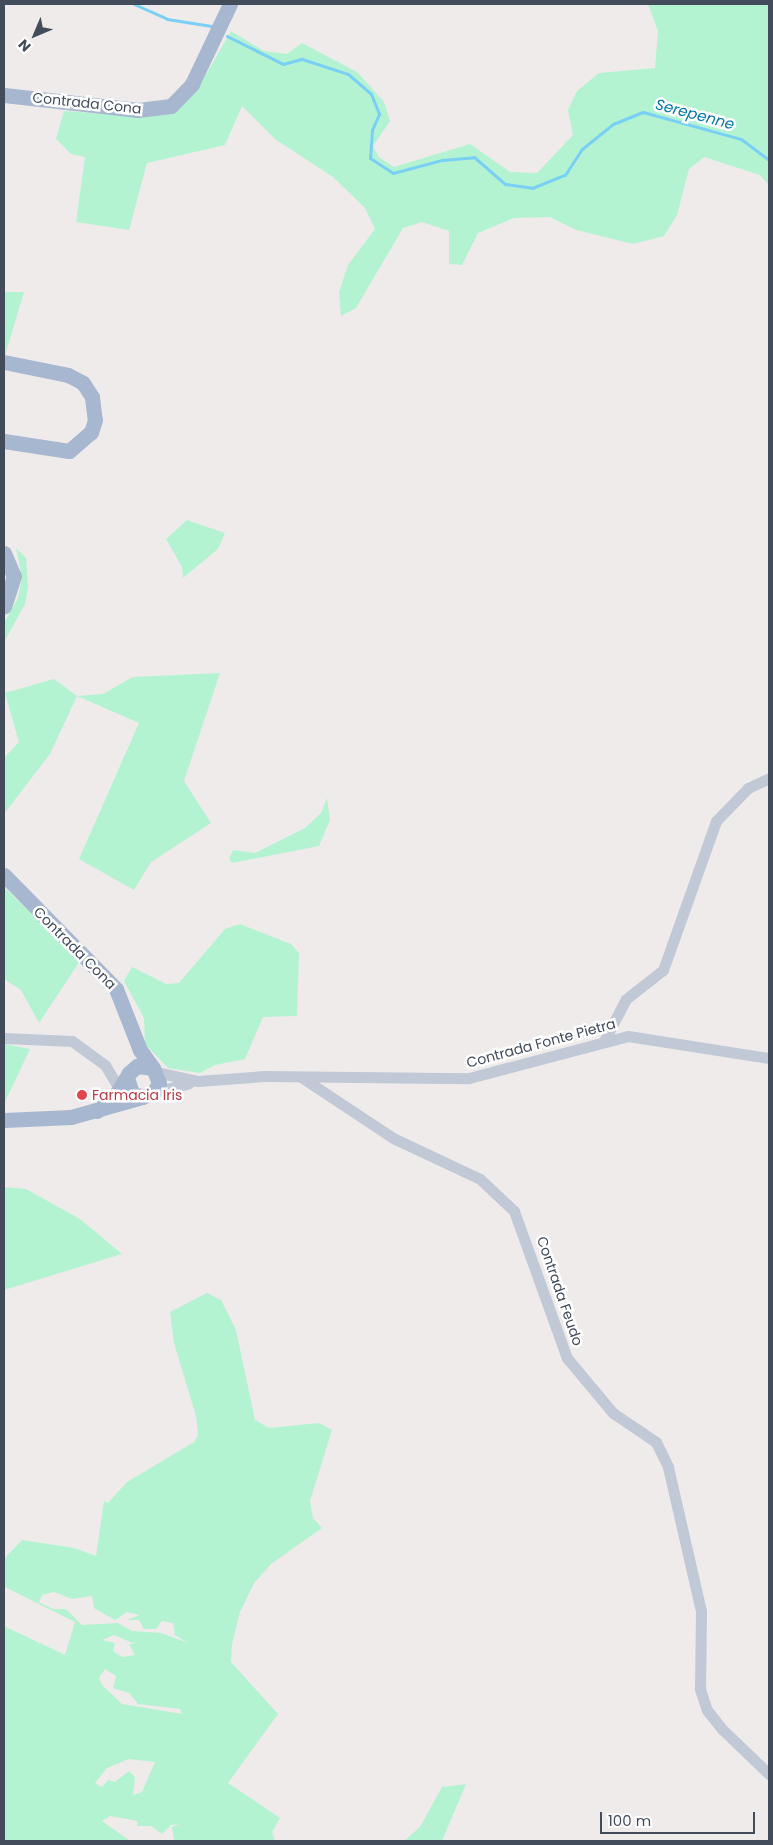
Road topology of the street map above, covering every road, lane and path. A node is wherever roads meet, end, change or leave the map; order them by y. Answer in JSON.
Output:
{"nodes":[{"id":1,"x":230,"y":4,"type":"edge"},
{"id":2,"x":4,"y":95,"type":"edge"},
{"id":3,"x":4,"y":362,"type":"edge"},
{"id":4,"x":4,"y":441,"type":"edge"},
{"id":5,"x":4,"y":553,"type":"edge"},
{"id":6,"x":4,"y":606,"type":"edge"},
{"id":7,"x":769,"y":778,"type":"edge"},
{"id":8,"x":4,"y":875,"type":"edge"},
{"id":9,"x":133,"y":1029,"type":"junction"},
{"id":10,"x":4,"y":1038,"type":"edge"},
{"id":11,"x":605,"y":1039,"type":"junction"},
{"id":12,"x":769,"y":1058,"type":"edge"},
{"id":13,"x":154,"y":1070,"type":"junction"},
{"id":14,"x":301,"y":1077,"type":"junction"},
{"id":15,"x":127,"y":1079,"type":"junction"},
{"id":16,"x":198,"y":1081,"type":"junction"},
{"id":17,"x":148,"y":1094,"type":"junction"},
{"id":18,"x":97,"y":1111,"type":"junction"},
{"id":19,"x":4,"y":1120,"type":"edge"},
{"id":20,"x":769,"y":1774,"type":"edge"}],
"edges":[{"from":1,"to":2,"type":"main road","name":"Contrada Cona"},
{"from":3,"to":4,"type":"main road"},
{"from":5,"to":6,"type":"main road"},
{"from":7,"to":11,"type":"street"},
{"from":8,"to":9,"type":"main road","name":"Contrada Cona"},
{"from":9,"to":13,"type":"main road","name":"Contrada Cona"},
{"from":9,"to":15,"type":"main road","name":"Contrada Cona"},
{"from":10,"to":15,"type":"street"},
{"from":11,"to":12,"type":"street","name":"Contrada Fonte Pietra"},
{"from":11,"to":14,"type":"street","name":"Contrada Fonte Pietra"},
{"from":13,"to":15,"type":"main road"},
{"from":13,"to":16,"type":"street"},
{"from":13,"to":17,"type":"main road"},
{"from":14,"to":16,"type":"street","name":"Contrada Fonte Pietra"},
{"from":14,"to":20,"type":"street","name":"Contrada Feudo"},
{"from":15,"to":17,"type":"main road"},
{"from":15,"to":18,"type":"main road"},
{"from":16,"to":17,"type":"street"},
{"from":17,"to":18,"type":"main road"},
{"from":18,"to":19,"type":"main road"}]}
